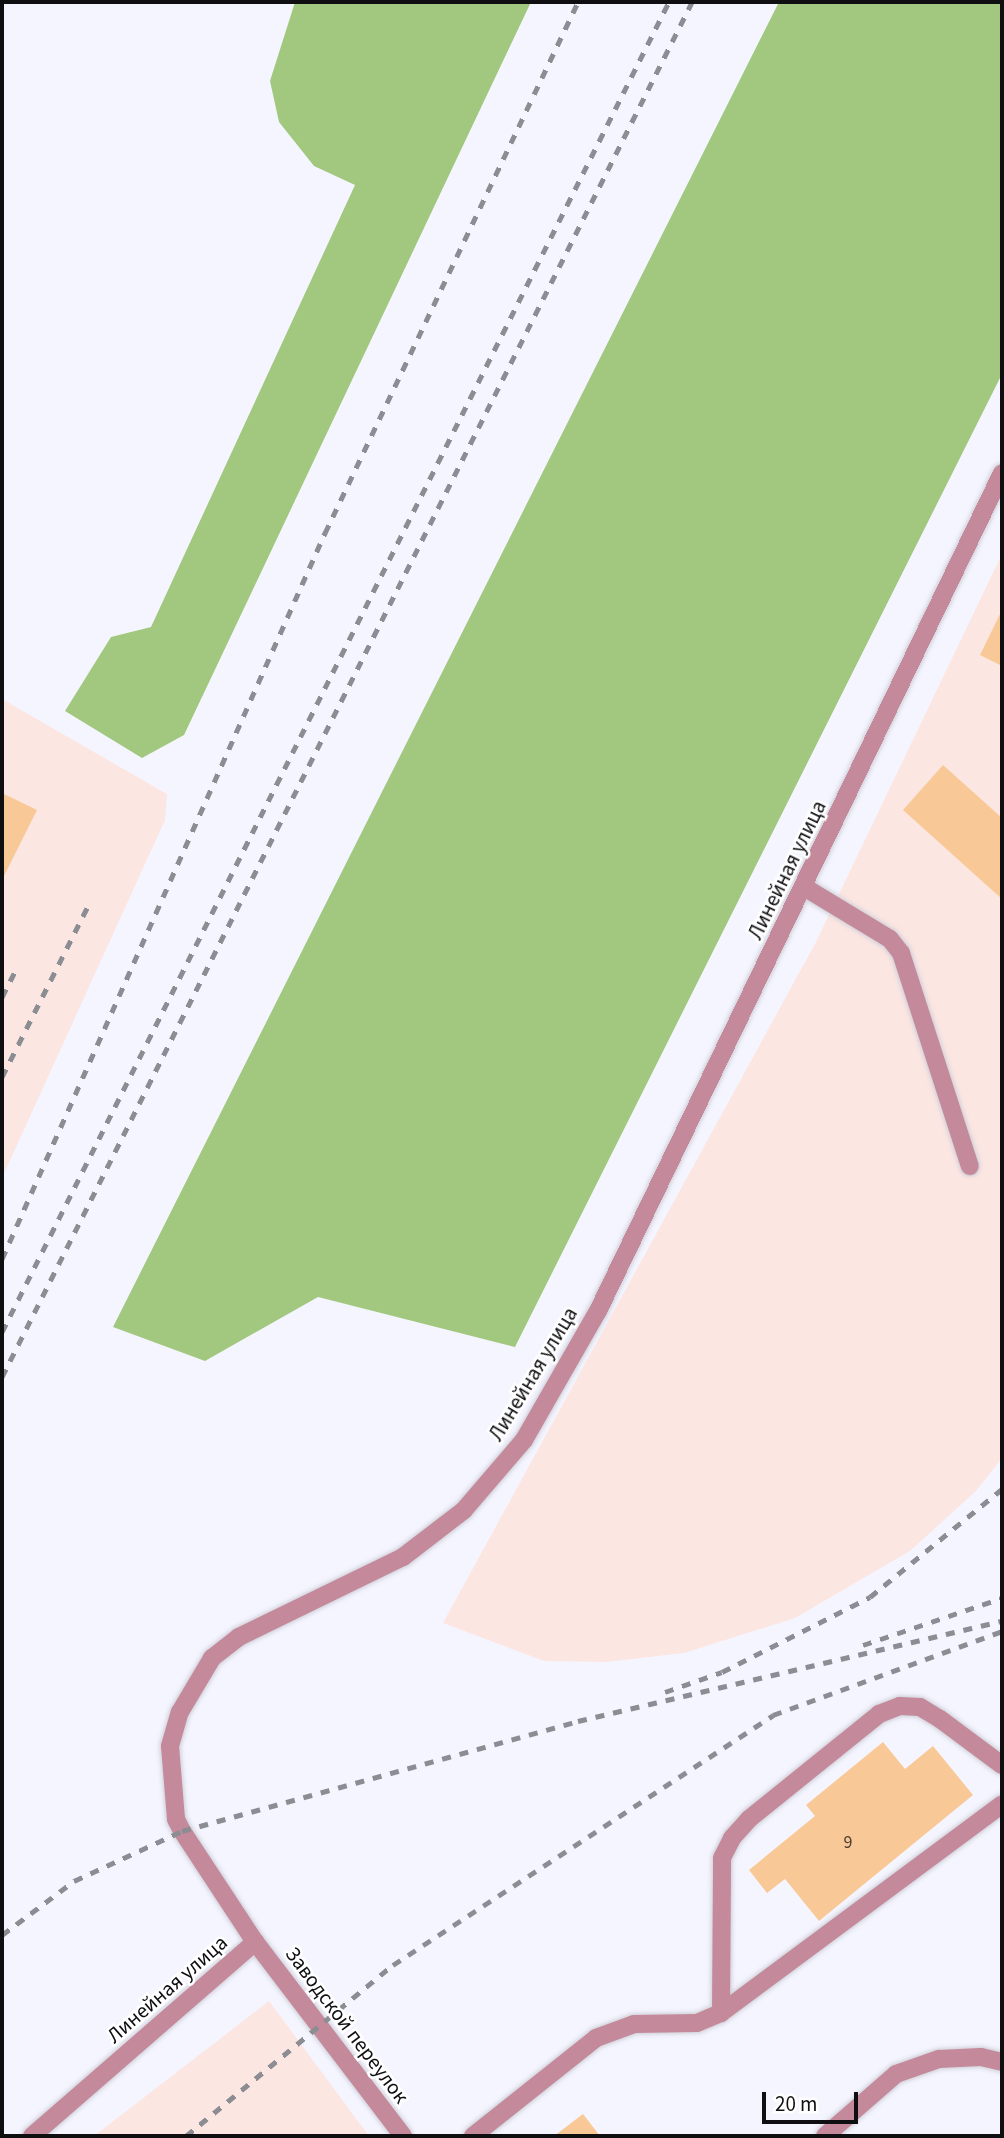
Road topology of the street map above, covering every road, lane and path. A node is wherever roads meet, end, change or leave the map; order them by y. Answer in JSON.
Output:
{"nodes":[{"id":1,"x":1002,"y":473,"type":"edge"},
{"id":2,"x":804,"y":887,"type":"junction"},
{"id":3,"x":970,"y":1166,"type":"dead end"},
{"id":4,"x":1002,"y":1765,"type":"edge"},
{"id":5,"x":1002,"y":1804,"type":"edge"},
{"id":6,"x":255,"y":1942,"type":"junction"},
{"id":7,"x":721,"y":2013,"type":"junction"},
{"id":8,"x":1002,"y":2062,"type":"edge"},
{"id":9,"x":32,"y":2136,"type":"edge"},
{"id":10,"x":403,"y":2136,"type":"edge"},
{"id":11,"x":473,"y":2136,"type":"edge"},
{"id":12,"x":825,"y":2136,"type":"edge"}],
"edges":[{"from":1,"to":2,"type":"street","name":"Линейная улица"},
{"from":2,"to":3,"type":"street"},
{"from":2,"to":6,"type":"street","name":"Линейная улица"},
{"from":4,"to":7,"type":"street"},
{"from":5,"to":7,"type":"street"},
{"from":6,"to":9,"type":"street","name":"Линейная улица"},
{"from":6,"to":10,"type":"street","name":"Заводской переулок"},
{"from":7,"to":11,"type":"street"},
{"from":8,"to":12,"type":"street"}]}
